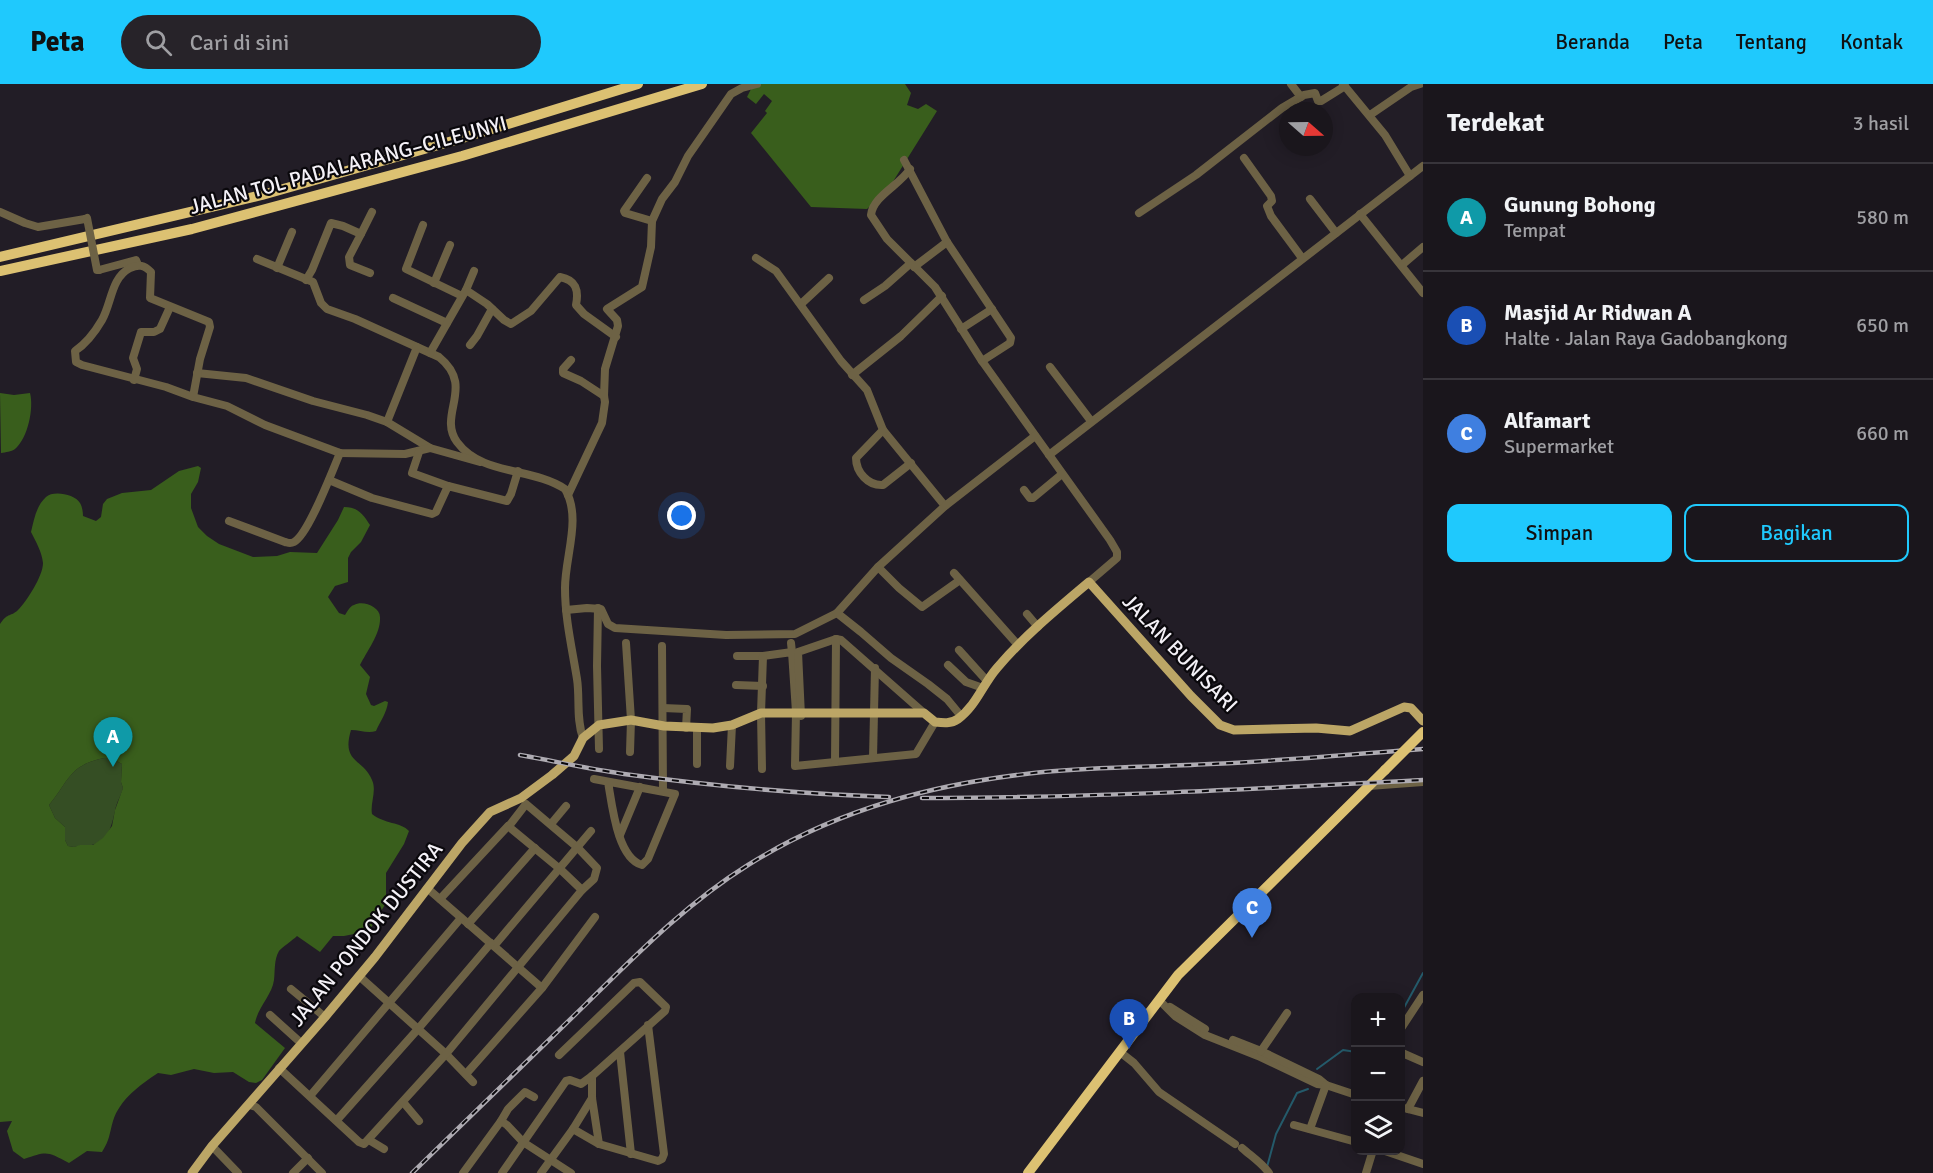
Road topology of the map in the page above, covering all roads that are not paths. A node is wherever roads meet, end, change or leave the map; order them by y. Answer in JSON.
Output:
{"nodes":[{"id":1,"x":638,"y":84,"type":"edge"},
{"id":2,"x":702,"y":84,"type":"edge"},
{"id":3,"x":757,"y":84,"type":"edge"},
{"id":4,"x":1291,"y":84,"type":"edge"},
{"id":5,"x":1422,"y":84,"type":"edge"},
{"id":6,"x":1344,"y":85,"type":"edge"},
{"id":7,"x":1410,"y":86,"type":"edge"},
{"id":8,"x":1301,"y":97,"type":"junction"},
{"id":9,"x":1370,"y":115,"type":"junction"},
{"id":10,"x":1244,"y":158,"type":"dead end"},
{"id":11,"x":904,"y":160,"type":"dead end"},
{"id":12,"x":1423,"y":166,"type":"edge"},
{"id":13,"x":910,"y":169,"type":"junction"},
{"id":14,"x":1410,"y":176,"type":"junction"},
{"id":15,"x":647,"y":178,"type":"dead end"},
{"id":16,"x":1311,"y":199,"type":"dead end"},
{"id":17,"x":0,"y":212,"type":"edge"},
{"id":18,"x":372,"y":212,"type":"dead end"},
{"id":19,"x":1139,"y":213,"type":"dead end"},
{"id":20,"x":1360,"y":214,"type":"junction"},
{"id":21,"x":652,"y":221,"type":"junction"},
{"id":22,"x":423,"y":225,"type":"dead end"},
{"id":23,"x":292,"y":232,"type":"dead end"},
{"id":24,"x":1336,"y":233,"type":"junction"},
{"id":25,"x":362,"y":234,"type":"junction"},
{"id":26,"x":947,"y":242,"type":"junction"},
{"id":27,"x":450,"y":245,"type":"dead end"},
{"id":28,"x":1423,"y":247,"type":"edge"},
{"id":29,"x":0,"y":257,"type":"edge"},
{"id":30,"x":756,"y":258,"type":"dead end"},
{"id":31,"x":1302,"y":258,"type":"junction"},
{"id":32,"x":257,"y":259,"type":"dead end"},
{"id":33,"x":138,"y":265,"type":"junction"},
{"id":34,"x":912,"y":265,"type":"junction"},
{"id":35,"x":1402,"y":265,"type":"junction"},
{"id":36,"x":277,"y":268,"type":"junction"},
{"id":37,"x":0,"y":271,"type":"edge"},
{"id":38,"x":474,"y":271,"type":"dead end"},
{"id":39,"x":370,"y":273,"type":"dead end"},
{"id":40,"x":829,"y":278,"type":"dead end"},
{"id":41,"x":306,"y":280,"type":"junction"},
{"id":42,"x":434,"y":283,"type":"junction"},
{"id":43,"x":1423,"y":292,"type":"edge"},
{"id":44,"x":464,"y":293,"type":"junction"},
{"id":45,"x":942,"y":296,"type":"junction"},
{"id":46,"x":393,"y":297,"type":"dead end"},
{"id":47,"x":864,"y":300,"type":"dead end"},
{"id":48,"x":801,"y":304,"type":"junction"},
{"id":49,"x":170,"y":307,"type":"junction"},
{"id":50,"x":492,"y":309,"type":"junction"},
{"id":51,"x":993,"y":309,"type":"junction"},
{"id":52,"x":447,"y":323,"type":"junction"},
{"id":53,"x":961,"y":329,"type":"junction"},
{"id":54,"x":616,"y":337,"type":"junction"},
{"id":55,"x":470,"y":345,"type":"dead end"},
{"id":56,"x":417,"y":347,"type":"junction"},
{"id":57,"x":430,"y":353,"type":"junction"},
{"id":58,"x":571,"y":360,"type":"dead end"},
{"id":59,"x":982,"y":361,"type":"junction"},
{"id":60,"x":1050,"y":367,"type":"dead end"},
{"id":61,"x":197,"y":373,"type":"junction"},
{"id":62,"x":852,"y":375,"type":"junction"},
{"id":63,"x":134,"y":380,"type":"junction"},
{"id":64,"x":604,"y":396,"type":"junction"},
{"id":65,"x":193,"y":397,"type":"junction"},
{"id":66,"x":387,"y":422,"type":"junction"},
{"id":67,"x":1091,"y":422,"type":"junction"},
{"id":68,"x":883,"y":430,"type":"junction"},
{"id":69,"x":1035,"y":436,"type":"junction"},
{"id":70,"x":430,"y":448,"type":"junction"},
{"id":71,"x":419,"y":452,"type":"junction"},
{"id":72,"x":339,"y":453,"type":"junction"},
{"id":73,"x":1049,"y":455,"type":"junction"},
{"id":74,"x":483,"y":463,"type":"junction"},
{"id":75,"x":911,"y":463,"type":"junction"},
{"id":76,"x":518,"y":471,"type":"junction"},
{"id":77,"x":1062,"y":474,"type":"junction"},
{"id":78,"x":328,"y":480,"type":"junction"},
{"id":79,"x":448,"y":486,"type":"junction"},
{"id":80,"x":1024,"y":490,"type":"dead end"},
{"id":81,"x":568,"y":495,"type":"junction"},
{"id":82,"x":945,"y":506,"type":"junction"},
{"id":83,"x":229,"y":521,"type":"dead end"},
{"id":84,"x":878,"y":567,"type":"junction"},
{"id":85,"x":954,"y":573,"type":"dead end"},
{"id":86,"x":960,"y":580,"type":"junction"},
{"id":87,"x":1089,"y":582,"type":"junction"},
{"id":88,"x":598,"y":608,"type":"junction"},
{"id":89,"x":566,"y":610,"type":"junction"},
{"id":90,"x":837,"y":613,"type":"junction"},
{"id":91,"x":1027,"y":614,"type":"dead end"},
{"id":92,"x":1038,"y":627,"type":"junction"},
{"id":93,"x":836,"y":639,"type":"junction"},
{"id":94,"x":626,"y":643,"type":"dead end"},
{"id":95,"x":791,"y":643,"type":"dead end"},
{"id":96,"x":1018,"y":645,"type":"junction"},
{"id":97,"x":662,"y":646,"type":"dead end"},
{"id":98,"x":958,"y":650,"type":"dead end"},
{"id":99,"x":792,"y":652,"type":"junction"},
{"id":100,"x":737,"y":656,"type":"dead end"},
{"id":101,"x":763,"y":656,"type":"junction"},
{"id":102,"x":948,"y":665,"type":"dead end"},
{"id":103,"x":875,"y":668,"type":"junction"},
{"id":104,"x":985,"y":684,"type":"junction"},
{"id":105,"x":736,"y":685,"type":"dead end"},
{"id":106,"x":763,"y":686,"type":"junction"},
{"id":107,"x":663,"y":708,"type":"junction"},
{"id":108,"x":799,"y":712,"type":"junction"},
{"id":109,"x":761,"y":713,"type":"junction"},
{"id":110,"x":835,"y":713,"type":"junction"},
{"id":111,"x":873,"y":713,"type":"junction"},
{"id":112,"x":924,"y":713,"type":"junction"},
{"id":113,"x":961,"y":716,"type":"junction"},
{"id":114,"x":631,"y":720,"type":"junction"},
{"id":115,"x":1423,"y":721,"type":"edge"},
{"id":116,"x":935,"y":722,"type":"junction"},
{"id":117,"x":599,"y":725,"type":"junction"},
{"id":118,"x":732,"y":725,"type":"junction"},
{"id":119,"x":664,"y":726,"type":"junction"},
{"id":120,"x":686,"y":728,"type":"junction"},
{"id":121,"x":697,"y":729,"type":"junction"},
{"id":122,"x":1423,"y":732,"type":"edge"},
{"id":123,"x":583,"y":738,"type":"junction"},
{"id":124,"x":599,"y":749,"type":"dead end"},
{"id":125,"x":630,"y":752,"type":"dead end"},
{"id":126,"x":873,"y":758,"type":"junction"},
{"id":127,"x":835,"y":762,"type":"junction"},
{"id":128,"x":697,"y":764,"type":"dead end"},
{"id":129,"x":730,"y":766,"type":"dead end"},
{"id":130,"x":762,"y":769,"type":"dead end"},
{"id":131,"x":594,"y":779,"type":"dead end"},
{"id":132,"x":608,"y":782,"type":"junction"},
{"id":133,"x":1422,"y":783,"type":"edge"},
{"id":134,"x":1369,"y":786,"type":"junction"},
{"id":135,"x":640,"y":787,"type":"junction"},
{"id":136,"x":663,"y":791,"type":"junction"},
{"id":137,"x":566,"y":806,"type":"dead end"},
{"id":138,"x":551,"y":824,"type":"junction"},
{"id":139,"x":509,"y":826,"type":"junction"},
{"id":140,"x":591,"y":831,"type":"dead end"},
{"id":141,"x":620,"y":835,"type":"junction"},
{"id":142,"x":535,"y":848,"type":"junction"},
{"id":143,"x":578,"y":848,"type":"junction"},
{"id":144,"x":560,"y":868,"type":"junction"},
{"id":145,"x":427,"y":888,"type":"junction"},
{"id":146,"x":582,"y":890,"type":"junction"},
{"id":147,"x":440,"y":899,"type":"junction"},
{"id":148,"x":595,"y":917,"type":"dead end"},
{"id":149,"x":465,"y":921,"type":"junction"},
{"id":150,"x":493,"y":944,"type":"junction"},
{"id":151,"x":518,"y":967,"type":"junction"},
{"id":152,"x":359,"y":976,"type":"junction"},
{"id":153,"x":542,"y":988,"type":"junction"},
{"id":154,"x":291,"y":989,"type":"dead end"},
{"id":155,"x":1423,"y":995,"type":"edge"},
{"id":156,"x":389,"y":1003,"type":"junction"},
{"id":157,"x":1163,"y":1003,"type":"junction"},
{"id":158,"x":1287,"y":1013,"type":"dead end"},
{"id":159,"x":270,"y":1016,"type":"dead end"},
{"id":160,"x":325,"y":1017,"type":"junction"},
{"id":161,"x":1405,"y":1024,"type":"edge"},
{"id":162,"x":648,"y":1025,"type":"junction"},
{"id":163,"x":418,"y":1029,"type":"junction"},
{"id":164,"x":302,"y":1043,"type":"junction"},
{"id":165,"x":1261,"y":1051,"type":"junction"},
{"id":166,"x":620,"y":1052,"type":"junction"},
{"id":167,"x":1120,"y":1052,"type":"junction"},
{"id":168,"x":446,"y":1054,"type":"junction"},
{"id":169,"x":1405,"y":1054,"type":"edge"},
{"id":170,"x":559,"y":1055,"type":"dead end"},
{"id":171,"x":1423,"y":1062,"type":"edge"},
{"id":172,"x":279,"y":1068,"type":"junction"},
{"id":173,"x":466,"y":1074,"type":"junction"},
{"id":174,"x":592,"y":1076,"type":"junction"},
{"id":175,"x":1423,"y":1081,"type":"edge"},
{"id":176,"x":473,"y":1082,"type":"dead end"},
{"id":177,"x":1326,"y":1085,"type":"junction"},
{"id":178,"x":1351,"y":1093,"type":"edge"},
{"id":179,"x":310,"y":1096,"type":"junction"},
{"id":180,"x":534,"y":1096,"type":"dead end"},
{"id":181,"x":592,"y":1098,"type":"junction"},
{"id":182,"x":403,"y":1102,"type":"junction"},
{"id":183,"x":249,"y":1105,"type":"junction"},
{"id":184,"x":1405,"y":1107,"type":"edge"},
{"id":185,"x":1405,"y":1108,"type":"edge"},
{"id":186,"x":1423,"y":1113,"type":"edge"},
{"id":187,"x":337,"y":1120,"type":"junction"},
{"id":188,"x":418,"y":1121,"type":"dead end"},
{"id":189,"x":501,"y":1121,"type":"junction"},
{"id":190,"x":1294,"y":1125,"type":"dead end"},
{"id":191,"x":573,"y":1129,"type":"junction"},
{"id":192,"x":1310,"y":1129,"type":"junction"},
{"id":193,"x":369,"y":1140,"type":"junction"},
{"id":194,"x":1351,"y":1141,"type":"edge"},
{"id":195,"x":524,"y":1142,"type":"junction"},
{"id":196,"x":599,"y":1144,"type":"junction"},
{"id":197,"x":212,"y":1146,"type":"junction"},
{"id":198,"x":384,"y":1149,"type":"dead end"},
{"id":199,"x":631,"y":1154,"type":"junction"},
{"id":200,"x":1371,"y":1155,"type":"edge"},
{"id":201,"x":1397,"y":1155,"type":"edge"},
{"id":202,"x":308,"y":1158,"type":"junction"},
{"id":203,"x":550,"y":1159,"type":"junction"},
{"id":204,"x":1423,"y":1164,"type":"edge"},
{"id":205,"x":1267,"y":1170,"type":"edge"},
{"id":206,"x":192,"y":1173,"type":"edge"},
{"id":207,"x":238,"y":1173,"type":"edge"},
{"id":208,"x":293,"y":1173,"type":"edge"},
{"id":209,"x":322,"y":1173,"type":"edge"},
{"id":210,"x":463,"y":1173,"type":"edge"},
{"id":211,"x":502,"y":1173,"type":"edge"},
{"id":212,"x":541,"y":1173,"type":"edge"},
{"id":213,"x":571,"y":1173,"type":"edge"},
{"id":214,"x":1028,"y":1173,"type":"edge"},
{"id":215,"x":1366,"y":1173,"type":"edge"}],
"edges":[{"from":1,"to":29,"type":"highway","name":"JALAN TOL PADALARANG–CILEUNYI"},
{"from":2,"to":37,"type":"highway","name":"JALAN TOL PADALARANG–CILEUNYI"},
{"from":3,"to":21,"type":"street"},
{"from":4,"to":8,"type":"street"},
{"from":5,"to":7,"type":"street"},
{"from":6,"to":8,"type":"street"},
{"from":6,"to":9,"type":"street"},
{"from":7,"to":9,"type":"street"},
{"from":8,"to":19,"type":"street"},
{"from":9,"to":14,"type":"street"},
{"from":10,"to":31,"type":"street"},
{"from":11,"to":13,"type":"street"},
{"from":12,"to":14,"type":"street"},
{"from":13,"to":26,"type":"street"},
{"from":13,"to":34,"type":"street"},
{"from":14,"to":20,"type":"street"},
{"from":15,"to":21,"type":"street"},
{"from":16,"to":24,"type":"street"},
{"from":17,"to":33,"type":"street","bridge":true},
{"from":18,"to":25,"type":"street"},
{"from":20,"to":24,"type":"street"},
{"from":20,"to":35,"type":"street"},
{"from":21,"to":54,"type":"street"},
{"from":22,"to":42,"type":"street"},
{"from":23,"to":36,"type":"street"},
{"from":24,"to":31,"type":"street"},
{"from":25,"to":39,"type":"street"},
{"from":25,"to":41,"type":"street"},
{"from":26,"to":34,"type":"street"},
{"from":26,"to":51,"type":"street"},
{"from":27,"to":42,"type":"street"},
{"from":28,"to":35,"type":"street"},
{"from":30,"to":48,"type":"street"},
{"from":31,"to":67,"type":"street"},
{"from":32,"to":36,"type":"street"},
{"from":33,"to":49,"type":"street"},
{"from":33,"to":63,"type":"street"},
{"from":34,"to":45,"type":"street"},
{"from":34,"to":47,"type":"street"},
{"from":35,"to":43,"type":"street"},
{"from":36,"to":41,"type":"street"},
{"from":38,"to":44,"type":"street"},
{"from":40,"to":48,"type":"street"},
{"from":41,"to":56,"type":"street"},
{"from":42,"to":44,"type":"street"},
{"from":44,"to":50,"type":"street"},
{"from":44,"to":52,"type":"street"},
{"from":45,"to":53,"type":"street"},
{"from":45,"to":62,"type":"street"},
{"from":46,"to":52,"type":"street"},
{"from":48,"to":62,"type":"street"},
{"from":49,"to":61,"type":"street"},
{"from":49,"to":63,"type":"street"},
{"from":50,"to":54,"type":"street"},
{"from":50,"to":55,"type":"street"},
{"from":51,"to":53,"type":"street"},
{"from":51,"to":59,"type":"street"},
{"from":52,"to":57,"type":"street"},
{"from":53,"to":59,"type":"street"},
{"from":54,"to":64,"type":"street"},
{"from":56,"to":57,"type":"street"},
{"from":56,"to":66,"type":"street"},
{"from":57,"to":74,"type":"street"},
{"from":58,"to":64,"type":"street"},
{"from":59,"to":69,"type":"street"},
{"from":60,"to":67,"type":"street"},
{"from":61,"to":65,"type":"street"},
{"from":61,"to":66,"type":"street"},
{"from":62,"to":68,"type":"street"},
{"from":63,"to":65,"type":"street"},
{"from":64,"to":81,"type":"street"},
{"from":65,"to":72,"type":"street"},
{"from":66,"to":70,"type":"street"},
{"from":67,"to":73,"type":"street"},
{"from":68,"to":75,"type":"street"},
{"from":68,"to":75,"type":"street"},
{"from":69,"to":73,"type":"street"},
{"from":69,"to":82,"type":"street"},
{"from":70,"to":71,"type":"street"},
{"from":70,"to":74,"type":"street"},
{"from":71,"to":72,"type":"street"},
{"from":71,"to":79,"type":"street"},
{"from":72,"to":78,"type":"street"},
{"from":73,"to":77,"type":"street"},
{"from":74,"to":76,"type":"street"},
{"from":75,"to":82,"type":"street"},
{"from":76,"to":79,"type":"street"},
{"from":76,"to":81,"type":"street"},
{"from":77,"to":80,"type":"street"},
{"from":77,"to":87,"type":"street"},
{"from":78,"to":79,"type":"street"},
{"from":78,"to":83,"type":"street"},
{"from":81,"to":89,"type":"street"},
{"from":82,"to":84,"type":"street"},
{"from":84,"to":86,"type":"street"},
{"from":84,"to":90,"type":"street"},
{"from":85,"to":86,"type":"street"},
{"from":86,"to":96,"type":"street"},
{"from":87,"to":92,"type":"main road"},
{"from":87,"to":115,"type":"main road","name":"JALAN BUNISARI"},
{"from":88,"to":89,"type":"street"},
{"from":88,"to":90,"type":"street"},
{"from":88,"to":117,"type":"street"},
{"from":89,"to":123,"type":"street"},
{"from":90,"to":113,"type":"street"},
{"from":91,"to":92,"type":"street"},
{"from":92,"to":96,"type":"main road"},
{"from":93,"to":103,"type":"street"},
{"from":93,"to":108,"type":"street"},
{"from":93,"to":110,"type":"street"},
{"from":94,"to":114,"type":"street"},
{"from":95,"to":99,"type":"street"},
{"from":96,"to":104,"type":"main road"},
{"from":97,"to":107,"type":"street"},
{"from":98,"to":104,"type":"street"},
{"from":99,"to":101,"type":"street"},
{"from":99,"to":108,"type":"street"},
{"from":100,"to":101,"type":"street"},
{"from":101,"to":106,"type":"street"},
{"from":102,"to":104,"type":"street"},
{"from":103,"to":111,"type":"street"},
{"from":103,"to":112,"type":"street"},
{"from":104,"to":113,"type":"main road"},
{"from":105,"to":106,"type":"street"},
{"from":106,"to":109,"type":"street"},
{"from":107,"to":119,"type":"street"},
{"from":107,"to":120,"type":"street"},
{"from":108,"to":109,"type":"main road"},
{"from":108,"to":110,"type":"main road"},
{"from":108,"to":127,"type":"street"},
{"from":109,"to":118,"type":"main road"},
{"from":109,"to":130,"type":"street"},
{"from":110,"to":111,"type":"main road"},
{"from":110,"to":127,"type":"street"},
{"from":111,"to":112,"type":"main road"},
{"from":111,"to":126,"type":"street"},
{"from":112,"to":116,"type":"main road"},
{"from":113,"to":116,"type":"main road"},
{"from":114,"to":117,"type":"main road"},
{"from":114,"to":119,"type":"main road"},
{"from":114,"to":125,"type":"street"},
{"from":116,"to":126,"type":"street"},
{"from":117,"to":123,"type":"main road","name":"JALAN PONDOK DUSTIRA"},
{"from":117,"to":124,"type":"street"},
{"from":118,"to":121,"type":"main road"},
{"from":118,"to":129,"type":"street"},
{"from":119,"to":120,"type":"main road"},
{"from":119,"to":136,"type":"street"},
{"from":120,"to":121,"type":"main road"},
{"from":121,"to":128,"type":"street"},
{"from":122,"to":134,"type":"highway","bridge":true},
{"from":123,"to":145,"type":"main road","name":"JALAN PONDOK DUSTIRA"},
{"from":126,"to":127,"type":"street"},
{"from":131,"to":132,"type":"street"},
{"from":132,"to":135,"type":"street"},
{"from":132,"to":141,"type":"street"},
{"from":133,"to":134,"type":"street"},
{"from":134,"to":157,"type":"highway"},
{"from":135,"to":136,"type":"street"},
{"from":135,"to":141,"type":"street"},
{"from":136,"to":141,"type":"street"},
{"from":137,"to":138,"type":"street"},
{"from":138,"to":139,"type":"street"},
{"from":138,"to":143,"type":"street"},
{"from":139,"to":142,"type":"street"},
{"from":139,"to":147,"type":"street"},
{"from":140,"to":143,"type":"street"},
{"from":142,"to":144,"type":"street"},
{"from":142,"to":149,"type":"street"},
{"from":143,"to":144,"type":"street"},
{"from":143,"to":146,"type":"street"},
{"from":144,"to":146,"type":"street"},
{"from":144,"to":150,"type":"street"},
{"from":145,"to":147,"type":"street"},
{"from":145,"to":152,"type":"main road","name":"JALAN PONDOK DUSTIRA"},
{"from":146,"to":151,"type":"street"},
{"from":147,"to":149,"type":"street"},
{"from":148,"to":153,"type":"street"},
{"from":149,"to":150,"type":"street"},
{"from":149,"to":156,"type":"street"},
{"from":150,"to":151,"type":"street"},
{"from":150,"to":163,"type":"street"},
{"from":151,"to":153,"type":"street"},
{"from":151,"to":168,"type":"street"},
{"from":152,"to":156,"type":"street"},
{"from":152,"to":160,"type":"main road","name":"JALAN PONDOK DUSTIRA"},
{"from":153,"to":173,"type":"street"},
{"from":154,"to":160,"type":"street"},
{"from":155,"to":161,"type":"street"},
{"from":156,"to":163,"type":"street"},
{"from":156,"to":179,"type":"street"},
{"from":157,"to":165,"type":"street"},
{"from":157,"to":167,"type":"highway"},
{"from":157,"to":177,"type":"street"},
{"from":158,"to":165,"type":"street"},
{"from":159,"to":164,"type":"street"},
{"from":160,"to":164,"type":"main road","name":"JALAN PONDOK DUSTIRA"},
{"from":162,"to":166,"type":"street"},
{"from":162,"to":170,"type":"street"},
{"from":162,"to":199,"type":"street"},
{"from":163,"to":168,"type":"street"},
{"from":163,"to":187,"type":"street"},
{"from":164,"to":172,"type":"main road","name":"JALAN PONDOK DUSTIRA"},
{"from":165,"to":177,"type":"street"},
{"from":166,"to":174,"type":"street"},
{"from":166,"to":199,"type":"street"},
{"from":167,"to":205,"type":"street"},
{"from":167,"to":214,"type":"highway"},
{"from":168,"to":173,"type":"street"},
{"from":168,"to":182,"type":"street"},
{"from":169,"to":171,"type":"street"},
{"from":172,"to":179,"type":"street"},
{"from":172,"to":183,"type":"main road","name":"JALAN PONDOK DUSTIRA"},
{"from":173,"to":176,"type":"street"},
{"from":174,"to":181,"type":"street"},
{"from":174,"to":195,"type":"street"},
{"from":175,"to":184,"type":"street"},
{"from":177,"to":178,"type":"street"},
{"from":177,"to":192,"type":"street"},
{"from":179,"to":187,"type":"street"},
{"from":180,"to":189,"type":"street"},
{"from":181,"to":191,"type":"street"},
{"from":181,"to":196,"type":"street"},
{"from":182,"to":188,"type":"street"},
{"from":182,"to":193,"type":"street"},
{"from":183,"to":197,"type":"main road","name":"JALAN PONDOK DUSTIRA"},
{"from":183,"to":202,"type":"street"},
{"from":185,"to":186,"type":"street"},
{"from":187,"to":193,"type":"street"},
{"from":189,"to":195,"type":"street"},
{"from":189,"to":210,"type":"street"},
{"from":190,"to":192,"type":"street"},
{"from":191,"to":196,"type":"street"},
{"from":191,"to":203,"type":"street"},
{"from":192,"to":194,"type":"street"},
{"from":193,"to":198,"type":"street"},
{"from":195,"to":203,"type":"street"},
{"from":195,"to":211,"type":"street"},
{"from":196,"to":199,"type":"street"},
{"from":197,"to":206,"type":"main road","name":"JALAN PONDOK DUSTIRA"},
{"from":197,"to":207,"type":"street"},
{"from":200,"to":215,"type":"street"},
{"from":201,"to":204,"type":"street"},
{"from":202,"to":208,"type":"street"},
{"from":202,"to":209,"type":"street"},
{"from":203,"to":212,"type":"street"},
{"from":203,"to":213,"type":"street"}]}
